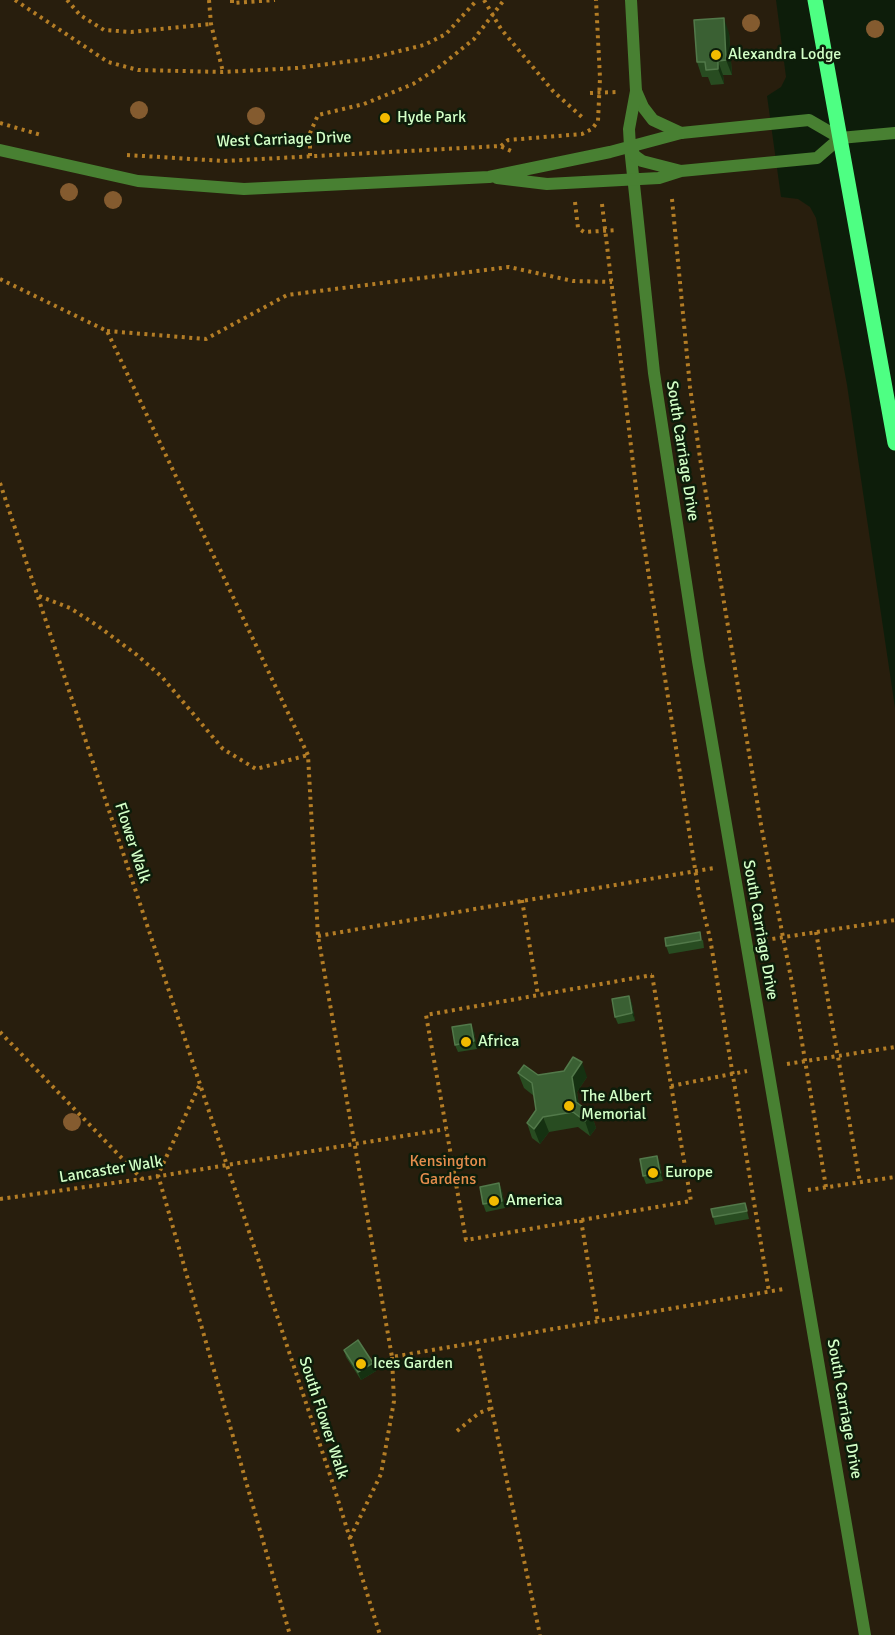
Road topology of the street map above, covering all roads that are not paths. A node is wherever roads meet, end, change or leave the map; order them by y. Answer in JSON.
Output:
{"nodes":[{"id":1,"x":631,"y":0,"type":"edge"},
{"id":2,"x":815,"y":0,"type":"edge"},
{"id":3,"x":636,"y":91,"type":"junction"},
{"id":4,"x":681,"y":133,"type":"junction"},
{"id":5,"x":895,"y":133,"type":"edge"},
{"id":6,"x":840,"y":138,"type":"junction"},
{"id":7,"x":630,"y":147,"type":"junction"},
{"id":8,"x":0,"y":150,"type":"edge"},
{"id":9,"x":681,"y":171,"type":"junction"},
{"id":10,"x":489,"y":177,"type":"junction"},
{"id":11,"x":633,"y":179,"type":"junction"},
{"id":12,"x":895,"y":443,"type":"edge"},
{"id":13,"x":865,"y":1635,"type":"edge"}],
"edges":[{"from":1,"to":3,"type":"street"},
{"from":2,"to":6,"type":"main road"},
{"from":3,"to":4,"type":"street"},
{"from":3,"to":7,"type":"street"},
{"from":4,"to":6,"type":"street"},
{"from":4,"to":7,"type":"street"},
{"from":5,"to":6,"type":"street"},
{"from":6,"to":9,"type":"street"},
{"from":6,"to":12,"type":"main road"},
{"from":7,"to":9,"type":"street"},
{"from":7,"to":10,"type":"street"},
{"from":7,"to":11,"type":"street","name":"South Carriage Drive"},
{"from":8,"to":10,"type":"street"},
{"from":9,"to":11,"type":"street"},
{"from":10,"to":11,"type":"street"},
{"from":11,"to":13,"type":"street","name":"South Carriage Drive"}]}
